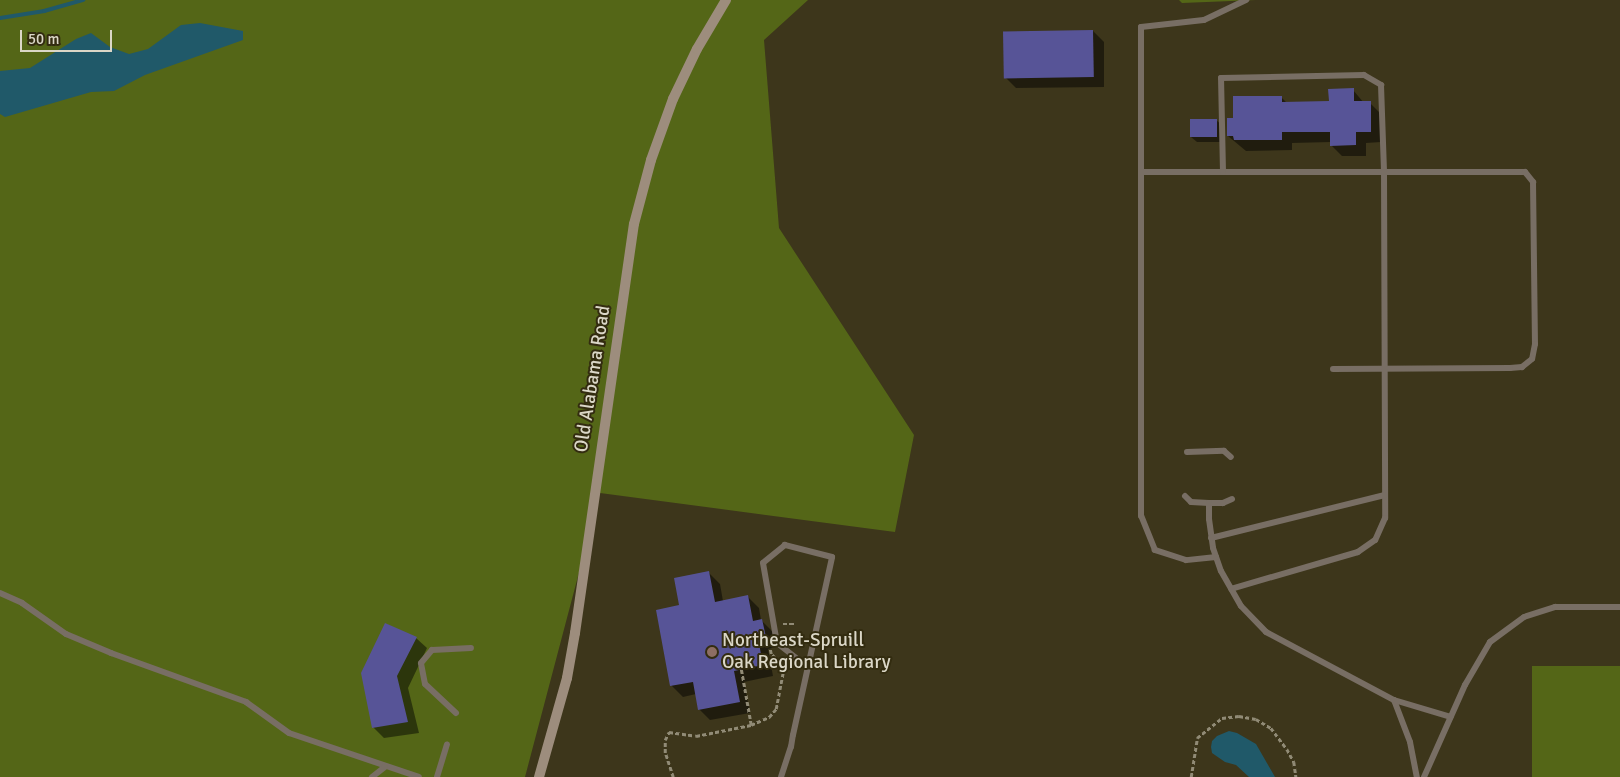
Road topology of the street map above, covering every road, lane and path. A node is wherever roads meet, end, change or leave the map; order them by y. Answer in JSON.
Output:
{"nodes":[{"id":1,"x":726,"y":0,"type":"edge"},
{"id":2,"x":1246,"y":0,"type":"edge"},
{"id":3,"x":1141,"y":172,"type":"junction"},
{"id":4,"x":1223,"y":172,"type":"junction"},
{"id":5,"x":1384,"y":172,"type":"junction"},
{"id":6,"x":1384,"y":368,"type":"junction"},
{"id":7,"x":1333,"y":369,"type":"dead end"},
{"id":8,"x":1187,"y":452,"type":"dead end"},
{"id":9,"x":1230,"y":456,"type":"dead end"},
{"id":10,"x":1385,"y":495,"type":"junction"},
{"id":11,"x":1185,"y":496,"type":"dead end"},
{"id":12,"x":1232,"y":499,"type":"dead end"},
{"id":13,"x":1209,"y":503,"type":"junction"},
{"id":14,"x":1211,"y":538,"type":"junction"},
{"id":15,"x":1216,"y":557,"type":"junction"},
{"id":16,"x":1231,"y":589,"type":"junction"},
{"id":17,"x":0,"y":593,"type":"edge"},
{"id":18,"x":1620,"y":607,"type":"edge"},
{"id":19,"x":768,"y":642,"type":"dead end"},
{"id":20,"x":471,"y":648,"type":"dead end"},
{"id":21,"x":808,"y":667,"type":"junction"},
{"id":22,"x":741,"y":670,"type":"dead end"},
{"id":23,"x":1394,"y":700,"type":"junction"},
{"id":24,"x":456,"y":713,"type":"dead end"},
{"id":25,"x":1451,"y":718,"type":"junction"},
{"id":26,"x":751,"y":725,"type":"junction"},
{"id":27,"x":447,"y":745,"type":"dead end"},
{"id":28,"x":385,"y":767,"type":"junction"},
{"id":29,"x":372,"y":777,"type":"edge"},
{"id":30,"x":419,"y":777,"type":"edge"},
{"id":31,"x":437,"y":777,"type":"edge"},
{"id":32,"x":539,"y":777,"type":"edge"},
{"id":33,"x":673,"y":777,"type":"edge"},
{"id":34,"x":781,"y":777,"type":"edge"},
{"id":35,"x":1191,"y":777,"type":"edge"},
{"id":36,"x":1296,"y":777,"type":"edge"},
{"id":37,"x":1417,"y":777,"type":"edge"},
{"id":38,"x":1424,"y":777,"type":"edge"}],
"edges":[{"from":1,"to":32,"type":"main road","name":"Old Alabama Road"},
{"from":2,"to":3,"type":"lane"},
{"from":3,"to":4,"type":"lane"},
{"from":3,"to":15,"type":"lane"},
{"from":4,"to":5,"type":"lane"},
{"from":4,"to":5,"type":"lane"},
{"from":5,"to":6,"type":"lane"},
{"from":5,"to":6,"type":"lane"},
{"from":6,"to":7,"type":"lane"},
{"from":6,"to":10,"type":"lane"},
{"from":8,"to":9,"type":"lane"},
{"from":10,"to":14,"type":"lane"},
{"from":10,"to":16,"type":"lane"},
{"from":11,"to":13,"type":"lane"},
{"from":12,"to":13,"type":"lane"},
{"from":13,"to":14,"type":"lane"},
{"from":14,"to":15,"type":"lane"},
{"from":15,"to":16,"type":"lane"},
{"from":16,"to":23,"type":"lane"},
{"from":17,"to":28,"type":"lane"},
{"from":18,"to":25,"type":"lane"},
{"from":19,"to":26,"type":"path"},
{"from":20,"to":24,"type":"lane"},
{"from":21,"to":21,"type":"lane"},
{"from":21,"to":34,"type":"lane"},
{"from":22,"to":26,"type":"path"},
{"from":23,"to":25,"type":"lane"},
{"from":23,"to":37,"type":"lane"},
{"from":25,"to":38,"type":"lane"},
{"from":26,"to":33,"type":"path"},
{"from":27,"to":31,"type":"lane"},
{"from":28,"to":29,"type":"lane"},
{"from":28,"to":30,"type":"lane"},
{"from":35,"to":36,"type":"path"}]}
